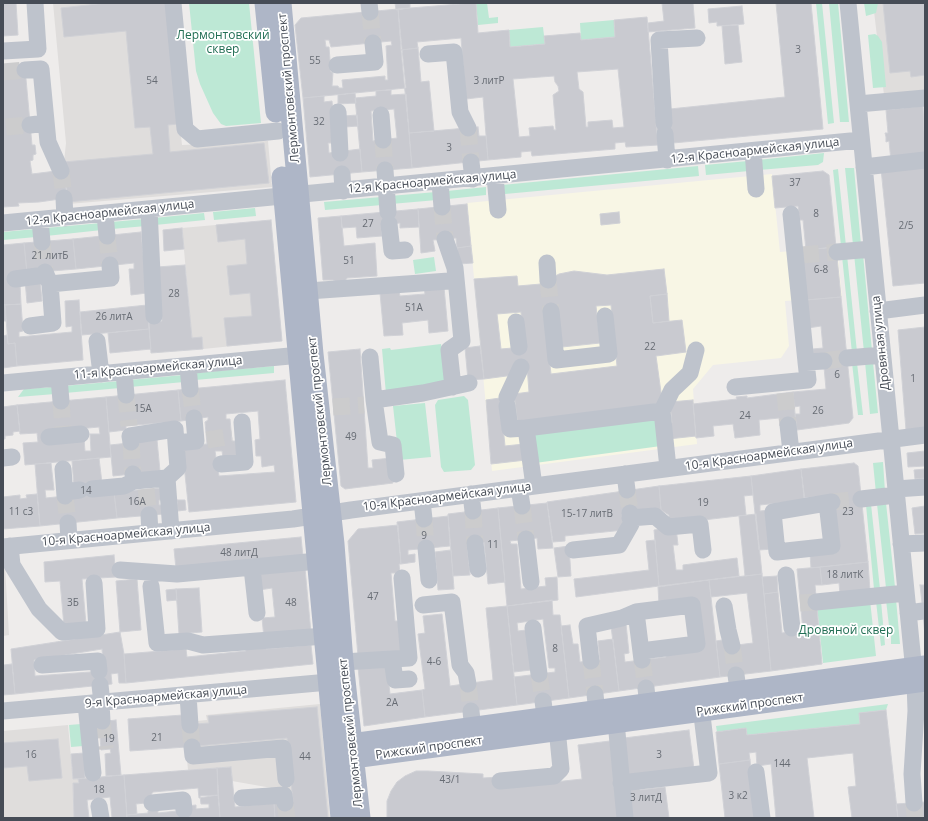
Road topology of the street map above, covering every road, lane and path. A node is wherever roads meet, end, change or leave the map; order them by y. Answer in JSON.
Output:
{"nodes":[{"id":1,"x":34,"y":3,"type":"edge"},
{"id":2,"x":173,"y":3,"type":"edge"},
{"id":3,"x":265,"y":3,"type":"edge"},
{"id":4,"x":281,"y":3,"type":"edge"},
{"id":5,"x":848,"y":3,"type":"edge"},
{"id":6,"x":697,"y":38,"type":"dead end"},
{"id":7,"x":373,"y":43,"type":"tunnel mouth"},
{"id":8,"x":3,"y":51,"type":"edge"},
{"id":9,"x":428,"y":54,"type":"dead end"},
{"id":10,"x":337,"y":65,"type":"dead end"},
{"id":11,"x":25,"y":70,"type":"tunnel mouth"},
{"id":12,"x":925,"y":88,"type":"edge"},
{"id":13,"x":892,"y":91,"type":"dead end"},
{"id":14,"x":925,"y":98,"type":"edge"},
{"id":15,"x":858,"y":104,"type":"junction"},
{"id":16,"x":338,"y":112,"type":"dead end"},
{"id":17,"x":381,"y":115,"type":"dead end"},
{"id":18,"x":468,"y":128,"type":"tunnel mouth"},
{"id":19,"x":278,"y":131,"type":"junction"},
{"id":20,"x":382,"y":140,"type":"tunnel mouth"},
{"id":21,"x":861,"y":140,"type":"junction"},
{"id":22,"x":753,"y":151,"type":"junction"},
{"id":23,"x":340,"y":153,"type":"dead end"},
{"id":24,"x":667,"y":160,"type":"junction"},
{"id":25,"x":925,"y":160,"type":"edge"},
{"id":26,"x":471,"y":162,"type":"tunnel mouth"},
{"id":27,"x":864,"y":167,"type":"junction"},
{"id":28,"x":385,"y":170,"type":"tunnel mouth"},
{"id":29,"x":61,"y":171,"type":"tunnel mouth"},
{"id":30,"x":495,"y":176,"type":"junction"},
{"id":31,"x":473,"y":179,"type":"junction"},
{"id":32,"x":440,"y":182,"type":"junction"},
{"id":33,"x":386,"y":187,"type":"junction"},
{"id":34,"x":756,"y":189,"type":"dead end"},
{"id":35,"x":292,"y":195,"type":"junction"},
{"id":36,"x":64,"y":198,"type":"tunnel mouth"},
{"id":37,"x":442,"y":206,"type":"tunnel mouth"},
{"id":38,"x":149,"y":209,"type":"junction"},
{"id":39,"x":498,"y":210,"type":"dead end"},
{"id":40,"x":105,"y":214,"type":"junction"},
{"id":41,"x":791,"y":214,"type":"dead end"},
{"id":42,"x":66,"y":218,"type":"junction"},
{"id":43,"x":40,"y":220,"type":"junction"},
{"id":44,"x":3,"y":224,"type":"edge"},
{"id":45,"x":107,"y":236,"type":"tunnel mouth"},
{"id":46,"x":445,"y":239,"type":"tunnel mouth"},
{"id":47,"x":42,"y":242,"type":"tunnel mouth"},
{"id":48,"x":872,"y":248,"type":"junction"},
{"id":49,"x":405,"y":250,"type":"dead end"},
{"id":50,"x":837,"y":252,"type":"tunnel mouth"},
{"id":51,"x":110,"y":266,"type":"tunnel mouth"},
{"id":52,"x":46,"y":277,"type":"junction"},
{"id":53,"x":15,"y":279,"type":"dead end"},
{"id":54,"x":449,"y":281,"type":"dead end"},
{"id":55,"x":308,"y":291,"type":"junction"},
{"id":56,"x":925,"y":305,"type":"edge"},
{"id":57,"x":551,"y":311,"type":"tunnel mouth"},
{"id":58,"x":878,"y":311,"type":"junction"},
{"id":59,"x":154,"y":316,"type":"dead end"},
{"id":60,"x":605,"y":316,"type":"dead end"},
{"id":61,"x":516,"y":322,"type":"dead end"},
{"id":62,"x":30,"y":326,"type":"dead end"},
{"id":63,"x":98,"y":341,"type":"dead end"},
{"id":64,"x":519,"y":347,"type":"dead end"},
{"id":65,"x":696,"y":350,"type":"dead end"},
{"id":66,"x":306,"y":355,"type":"junction"},
{"id":67,"x":882,"y":355,"type":"junction"},
{"id":68,"x":370,"y":357,"type":"dead end"},
{"id":69,"x":847,"y":358,"type":"tunnel mouth"},
{"id":70,"x":824,"y":360,"type":"tunnel mouth"},
{"id":71,"x":806,"y":362,"type":"junction"},
{"id":72,"x":188,"y":366,"type":"junction"},
{"id":73,"x":521,"y":367,"type":"dead end"},
{"id":74,"x":124,"y":372,"type":"junction"},
{"id":75,"x":101,"y":374,"type":"junction"},
{"id":76,"x":59,"y":378,"type":"junction"},
{"id":77,"x":3,"y":383,"type":"edge"},
{"id":78,"x":736,"y":387,"type":"dead end"},
{"id":79,"x":190,"y":389,"type":"tunnel mouth"},
{"id":80,"x":126,"y":395,"type":"tunnel mouth"},
{"id":81,"x":61,"y":401,"type":"tunnel mouth"},
{"id":82,"x":371,"y":403,"type":"junction"},
{"id":83,"x":662,"y":411,"type":"junction"},
{"id":84,"x":194,"y":418,"type":"tunnel mouth"},
{"id":85,"x":788,"y":425,"type":"tunnel mouth"},
{"id":86,"x":526,"y":428,"type":"junction"},
{"id":87,"x":239,"y":431,"type":"dead end"},
{"id":88,"x":58,"y":434,"type":"dead end"},
{"id":89,"x":81,"y":434,"type":"dead end"},
{"id":90,"x":130,"y":435,"type":"dead end"},
{"id":91,"x":925,"y":436,"type":"edge"},
{"id":92,"x":891,"y":439,"type":"junction"},
{"id":93,"x":176,"y":443,"type":"junction"},
{"id":94,"x":791,"y":452,"type":"junction"},
{"id":95,"x":221,"y":464,"type":"dead end"},
{"id":96,"x":668,"y":468,"type":"junction"},
{"id":97,"x":63,"y":469,"type":"dead end"},
{"id":98,"x":396,"y":474,"type":"dead end"},
{"id":99,"x":167,"y":478,"type":"junction"},
{"id":100,"x":527,"y":487,"type":"junction"},
{"id":101,"x":925,"y":487,"type":"edge"},
{"id":102,"x":896,"y":492,"type":"junction"},
{"id":103,"x":471,"y":494,"type":"junction"},
{"id":104,"x":861,"y":499,"type":"tunnel mouth"},
{"id":105,"x":422,"y":501,"type":"junction"},
{"id":106,"x":522,"y":506,"type":"tunnel mouth"},
{"id":107,"x":472,"y":512,"type":"tunnel mouth"},
{"id":108,"x":322,"y":514,"type":"junction"},
{"id":109,"x":149,"y":515,"type":"tunnel mouth"},
{"id":110,"x":424,"y":519,"type":"tunnel mouth"},
{"id":111,"x":68,"y":523,"type":"tunnel mouth"},
{"id":112,"x":171,"y":530,"type":"junction"},
{"id":113,"x":150,"y":533,"type":"junction"},
{"id":114,"x":526,"y":539,"type":"tunnel mouth"},
{"id":115,"x":69,"y":540,"type":"junction"},
{"id":116,"x":925,"y":542,"type":"edge"},
{"id":117,"x":475,"y":543,"type":"tunnel mouth"},
{"id":118,"x":901,"y":544,"type":"junction"},
{"id":119,"x":7,"y":547,"type":"edge"},
{"id":120,"x":426,"y":548,"type":"tunnel mouth"},
{"id":121,"x":573,"y":550,"type":"dead end"},
{"id":122,"x":703,"y":550,"type":"dead end"},
{"id":123,"x":318,"y":561,"type":"junction"},
{"id":124,"x":252,"y":568,"type":"junction"},
{"id":125,"x":478,"y":569,"type":"dead end"},
{"id":126,"x":120,"y":570,"type":"dead end"},
{"id":127,"x":786,"y":575,"type":"dead end"},
{"id":128,"x":402,"y":578,"type":"dead end"},
{"id":129,"x":429,"y":580,"type":"dead end"},
{"id":130,"x":531,"y":582,"type":"dead end"},
{"id":131,"x":94,"y":583,"type":"dead end"},
{"id":132,"x":151,"y":586,"type":"dead end"},
{"id":133,"x":906,"y":593,"type":"junction"},
{"id":134,"x":802,"y":603,"type":"junction"},
{"id":135,"x":423,"y":605,"type":"dead end"},
{"id":136,"x":724,"y":606,"type":"dead end"},
{"id":137,"x":636,"y":612,"type":"junction"},
{"id":138,"x":257,"y":613,"type":"dead end"},
{"id":139,"x":533,"y":628,"type":"dead end"},
{"id":140,"x":792,"y":628,"type":"dead end"},
{"id":141,"x":325,"y":636,"type":"junction"},
{"id":142,"x":732,"y":646,"type":"tunnel mouth"},
{"id":143,"x":392,"y":659,"type":"junction"},
{"id":144,"x":591,"y":661,"type":"tunnel mouth"},
{"id":145,"x":343,"y":662,"type":"junction"},
{"id":146,"x":42,"y":665,"type":"dead end"},
{"id":147,"x":539,"y":674,"type":"tunnel mouth"},
{"id":148,"x":920,"y":674,"type":"edge"},
{"id":149,"x":409,"y":679,"type":"dead end"},
{"id":150,"x":329,"y":682,"type":"junction"},
{"id":151,"x":468,"y":684,"type":"tunnel mouth"},
{"id":152,"x":188,"y":695,"type":"junction"},
{"id":153,"x":96,"y":703,"type":"junction"},
{"id":154,"x":701,"y":704,"type":"junction"},
{"id":155,"x":3,"y":711,"type":"edge"},
{"id":156,"x":604,"y":712,"type":"junction"},
{"id":157,"x":550,"y":720,"type":"junction"},
{"id":158,"x":102,"y":721,"type":"tunnel mouth"},
{"id":159,"x":190,"y":724,"type":"tunnel mouth"},
{"id":160,"x":192,"y":746,"type":"tunnel mouth"},
{"id":161,"x":347,"y":751,"type":"junction"},
{"id":162,"x":756,"y":772,"type":"dead end"},
{"id":163,"x":93,"y":773,"type":"dead end"},
{"id":164,"x":286,"y":779,"type":"dead end"},
{"id":165,"x":500,"y":781,"type":"dead end"},
{"id":166,"x":621,"y":783,"type":"junction"},
{"id":167,"x":242,"y":798,"type":"dead end"},
{"id":168,"x":914,"y":802,"type":"tunnel mouth"},
{"id":169,"x":152,"y":803,"type":"dead end"},
{"id":170,"x":285,"y":803,"type":"dead end"},
{"id":171,"x":184,"y":810,"type":"dead end"},
{"id":172,"x":341,"y":818,"type":"edge"},
{"id":173,"x":360,"y":818,"type":"edge"},
{"id":174,"x":625,"y":818,"type":"edge"},
{"id":175,"x":762,"y":818,"type":"edge"}],
"edges":[{"from":1,"to":8,"type":"street"},
{"from":2,"to":19,"type":"street"},
{"from":3,"to":19,"type":"main road","name":"Лермонтовский проспект"},
{"from":4,"to":35,"type":"main road","name":"Лермонтовский проспект"},
{"from":5,"to":15,"type":"street","name":"Дровяная улица"},
{"from":6,"to":24,"type":"street"},
{"from":7,"to":10,"type":"street"},
{"from":9,"to":18,"type":"street"},
{"from":11,"to":29,"type":"street"},
{"from":12,"to":13,"type":"street"},
{"from":14,"to":15,"type":"street"},
{"from":15,"to":21,"type":"street","name":"Дровяная улица"},
{"from":16,"to":23,"type":"street"},
{"from":17,"to":20,"type":"street"},
{"from":19,"to":35,"type":"main road","name":"Лермонтовский проспект"},
{"from":21,"to":22,"type":"street","name":"12-я Красноармейская улица"},
{"from":21,"to":27,"type":"street","name":"Дровяная улица"},
{"from":22,"to":24,"type":"street","name":"12-я Красноармейская улица"},
{"from":22,"to":34,"type":"street"},
{"from":24,"to":30,"type":"street","name":"12-я Красноармейская улица"},
{"from":25,"to":27,"type":"street"},
{"from":26,"to":31,"type":"street"},
{"from":27,"to":48,"type":"street","name":"Дровяная улица"},
{"from":28,"to":33,"type":"street"},
{"from":30,"to":31,"type":"street","name":"12-я Красноармейская улица"},
{"from":30,"to":39,"type":"street"},
{"from":31,"to":32,"type":"street","name":"12-я Красноармейская улица"},
{"from":32,"to":33,"type":"street","name":"12-я Красноармейская улица"},
{"from":32,"to":37,"type":"street"},
{"from":33,"to":35,"type":"street","name":"12-я Красноармейская улица"},
{"from":33,"to":49,"type":"street"},
{"from":35,"to":38,"type":"street","name":"12-я Красноармейская улица"},
{"from":35,"to":55,"type":"main road","name":"Лермонтовский проспект"},
{"from":35,"to":66,"type":"main road","name":"Лермонтовский проспект"},
{"from":36,"to":42,"type":"street"},
{"from":38,"to":40,"type":"street","name":"12-я Красноармейская улица"},
{"from":38,"to":59,"type":"street"},
{"from":40,"to":42,"type":"street","name":"12-я Красноармейская улица"},
{"from":40,"to":45,"type":"street"},
{"from":41,"to":71,"type":"street"},
{"from":42,"to":43,"type":"street","name":"12-я Красноармейская улица"},
{"from":43,"to":44,"type":"street","name":"12-я Красноармейская улица"},
{"from":43,"to":47,"type":"street"},
{"from":46,"to":82,"type":"street"},
{"from":48,"to":50,"type":"street"},
{"from":48,"to":58,"type":"street","name":"Дровяная улица"},
{"from":51,"to":52,"type":"street"},
{"from":52,"to":53,"type":"street"},
{"from":52,"to":62,"type":"street"},
{"from":54,"to":55,"type":"street"},
{"from":55,"to":66,"type":"main road","name":"Лермонтовский проспект"},
{"from":56,"to":58,"type":"street"},
{"from":57,"to":60,"type":"street"},
{"from":58,"to":67,"type":"street","name":"Дровяная улица"},
{"from":61,"to":64,"type":"street"},
{"from":63,"to":75,"type":"street"},
{"from":65,"to":83,"type":"street"},
{"from":66,"to":72,"type":"street","name":"11-я Красноармейская улица"},
{"from":66,"to":108,"type":"main road","name":"Лермонтовский проспект"},
{"from":66,"to":108,"type":"main road","name":"Лермонтовский проспект"},
{"from":67,"to":69,"type":"street"},
{"from":67,"to":92,"type":"street","name":"Дровяная улица"},
{"from":68,"to":82,"type":"street"},
{"from":70,"to":71,"type":"street"},
{"from":71,"to":78,"type":"street"},
{"from":72,"to":74,"type":"street","name":"11-я Красноармейская улица"},
{"from":72,"to":79,"type":"street"},
{"from":73,"to":86,"type":"street"},
{"from":74,"to":75,"type":"street","name":"11-я Красноармейская улица"},
{"from":74,"to":80,"type":"street"},
{"from":75,"to":76,"type":"street","name":"11-я Красноармейская улица"},
{"from":76,"to":77,"type":"street","name":"11-я Красноармейская улица"},
{"from":76,"to":81,"type":"street"},
{"from":82,"to":98,"type":"street"},
{"from":83,"to":86,"type":"street"},
{"from":83,"to":96,"type":"street"},
{"from":84,"to":93,"type":"street"},
{"from":85,"to":94,"type":"street"},
{"from":86,"to":100,"type":"street"},
{"from":87,"to":95,"type":"street"},
{"from":88,"to":89,"type":"street"},
{"from":90,"to":93,"type":"street"},
{"from":91,"to":92,"type":"street","name":"10-я Красноармейская улица"},
{"from":92,"to":94,"type":"street","name":"10-я Красноармейская улица"},
{"from":92,"to":102,"type":"street","name":"Дровяная улица"},
{"from":93,"to":99,"type":"street"},
{"from":94,"to":96,"type":"street","name":"10-я Красноармейская улица"},
{"from":96,"to":100,"type":"street","name":"10-я Красноармейская улица"},
{"from":97,"to":99,"type":"street"},
{"from":99,"to":112,"type":"street"},
{"from":100,"to":103,"type":"street","name":"10-я Красноармейская улица"},
{"from":100,"to":106,"type":"street"},
{"from":101,"to":102,"type":"street"},
{"from":102,"to":104,"type":"street"},
{"from":102,"to":118,"type":"street","name":"Дровяная улица"},
{"from":103,"to":105,"type":"street","name":"10-я Красноармейская улица"},
{"from":103,"to":107,"type":"street"},
{"from":105,"to":108,"type":"street","name":"10-я Красноармейская улица"},
{"from":105,"to":110,"type":"street"},
{"from":108,"to":112,"type":"street","name":"10-я Красноармейская улица"},
{"from":108,"to":123,"type":"main road","name":"Лермонтовский проспект"},
{"from":108,"to":145,"type":"main road","name":"Лермонтовский проспект"},
{"from":109,"to":113,"type":"street"},
{"from":111,"to":115,"type":"street"},
{"from":112,"to":113,"type":"street","name":"10-я Красноармейская улица"},
{"from":113,"to":115,"type":"street","name":"10-я Красноармейская улица"},
{"from":114,"to":130,"type":"street"},
{"from":115,"to":119,"type":"street","name":"10-я Красноармейская улица"},
{"from":116,"to":118,"type":"street"},
{"from":117,"to":125,"type":"street"},
{"from":118,"to":133,"type":"street","name":"Дровяная улица"},
{"from":119,"to":131,"type":"street"},
{"from":120,"to":129,"type":"street"},
{"from":121,"to":122,"type":"street"},
{"from":123,"to":124,"type":"street"},
{"from":123,"to":141,"type":"main road","name":"Лермонтовский проспект"},
{"from":124,"to":126,"type":"street"},
{"from":124,"to":138,"type":"street"},
{"from":127,"to":134,"type":"street"},
{"from":128,"to":143,"type":"street"},
{"from":132,"to":141,"type":"street"},
{"from":133,"to":134,"type":"street"},
{"from":133,"to":148,"type":"street","name":"Дровяная улица"},
{"from":134,"to":140,"type":"street"},
{"from":135,"to":151,"type":"street"},
{"from":136,"to":142,"type":"street"},
{"from":137,"to":137,"type":"street"},
{"from":137,"to":144,"type":"street"},
{"from":139,"to":147,"type":"street"},
{"from":141,"to":150,"type":"main road","name":"Лермонтовский проспект"},
{"from":143,"to":145,"type":"street"},
{"from":143,"to":149,"type":"street"},
{"from":145,"to":161,"type":"main road","name":"Лермонтовский проспект"},
{"from":146,"to":153,"type":"street"},
{"from":148,"to":154,"type":"main road","name":"Рижский проспект"},
{"from":148,"to":168,"type":"street","name":"Дровяная улица"},
{"from":150,"to":152,"type":"street","name":"9-я Красноармейская улица"},
{"from":150,"to":161,"type":"main road","name":"Лермонтовский проспект"},
{"from":152,"to":153,"type":"street","name":"9-я Красноармейская улица"},
{"from":152,"to":159,"type":"street"},
{"from":153,"to":155,"type":"street","name":"9-я Красноармейская улица"},
{"from":153,"to":158,"type":"street"},
{"from":153,"to":163,"type":"street"},
{"from":154,"to":156,"type":"main road","name":"Рижский проспект"},
{"from":154,"to":166,"type":"street"},
{"from":156,"to":157,"type":"main road","name":"Рижский проспект"},
{"from":156,"to":166,"type":"street"},
{"from":157,"to":161,"type":"main road","name":"Рижский проспект"},
{"from":157,"to":165,"type":"street"},
{"from":160,"to":164,"type":"street"},
{"from":161,"to":172,"type":"main road","name":"Лермонтовский проспект"},
{"from":161,"to":173,"type":"main road","name":"Лермонтовский проспект"},
{"from":162,"to":175,"type":"street"},
{"from":166,"to":174,"type":"street"},
{"from":167,"to":170,"type":"street"},
{"from":169,"to":171,"type":"street"}]}
